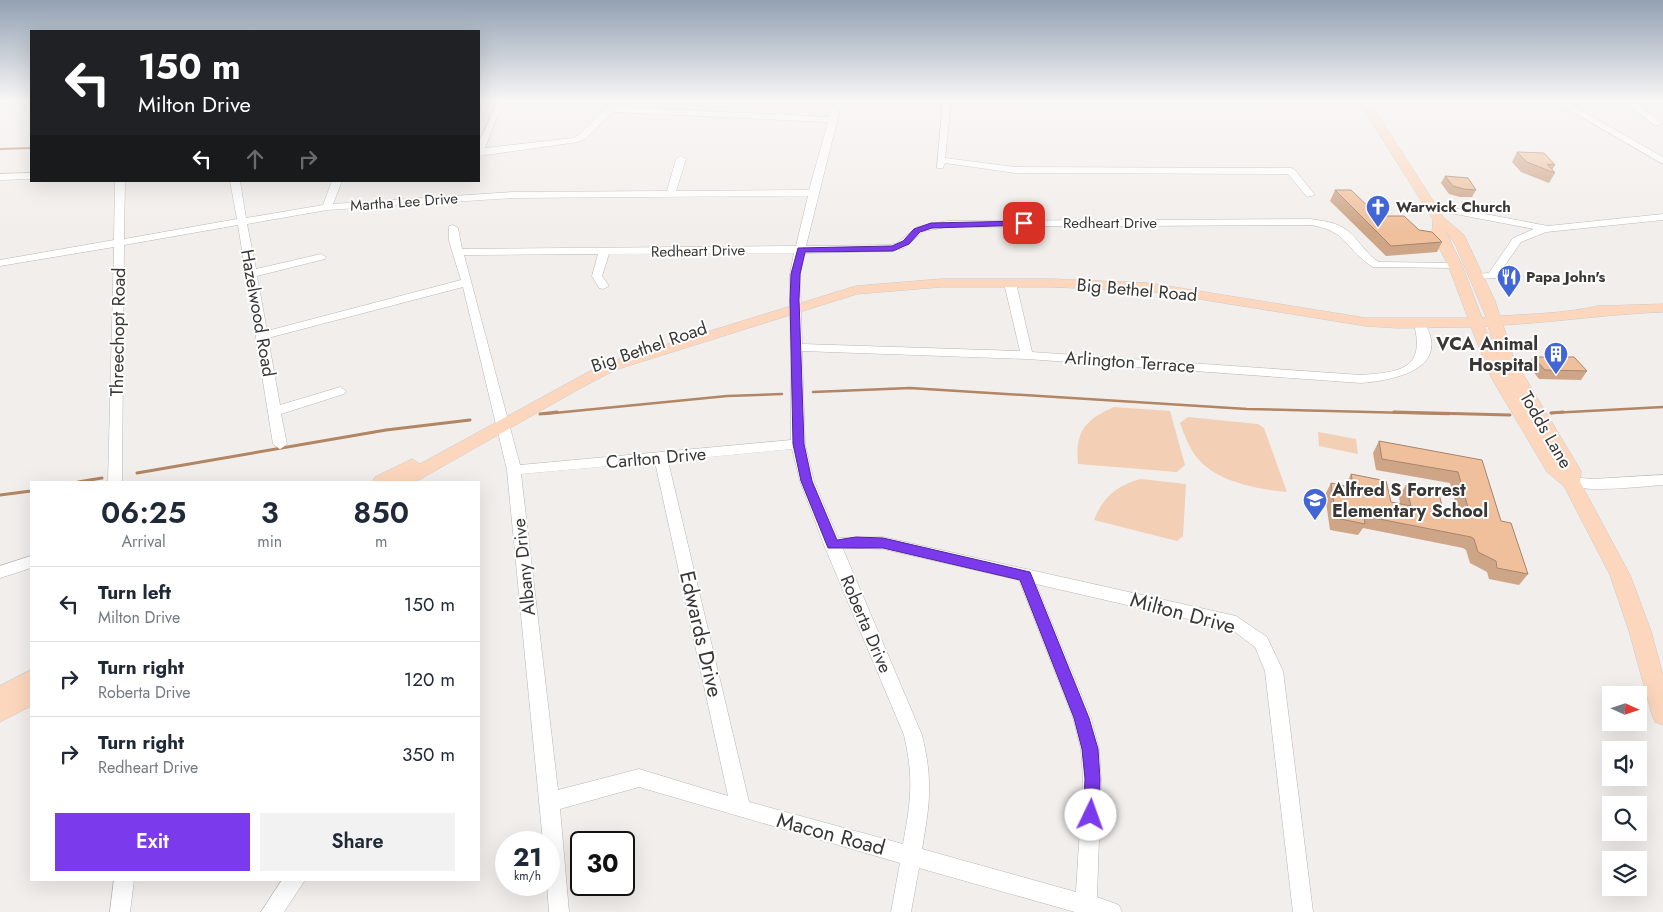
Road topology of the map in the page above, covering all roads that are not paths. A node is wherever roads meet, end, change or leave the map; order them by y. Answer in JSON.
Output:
{"nodes":[{"id":1,"x":547,"y":144,"type":"edge"},
{"id":2,"x":826,"y":144,"type":"edge"},
{"id":3,"x":943,"y":144,"type":"edge"},
{"id":4,"x":1391,"y":144,"type":"edge"},
{"id":5,"x":1632,"y":144,"type":"edge"},
{"id":6,"x":480,"y":152,"type":"edge"},
{"id":7,"x":681,"y":159,"type":"dead end"},
{"id":8,"x":1663,"y":161,"type":"edge"},
{"id":9,"x":0,"y":176,"type":"edge"},
{"id":10,"x":30,"y":176,"type":"edge"},
{"id":11,"x":120,"y":182,"type":"edge"},
{"id":12,"x":235,"y":182,"type":"edge"},
{"id":13,"x":337,"y":182,"type":"edge"},
{"id":14,"x":671,"y":193,"type":"junction"},
{"id":15,"x":813,"y":193,"type":"junction"},
{"id":16,"x":1310,"y":195,"type":"dead end"},
{"id":17,"x":327,"y":207,"type":"junction"},
{"id":18,"x":1432,"y":207,"type":"junction"},
{"id":19,"x":1663,"y":216,"type":"edge"},
{"id":20,"x":1439,"y":220,"type":"junction"},
{"id":21,"x":241,"y":221,"type":"junction"},
{"id":22,"x":454,"y":228,"type":"dead end"},
{"id":23,"x":1544,"y":229,"type":"junction"},
{"id":24,"x":119,"y":243,"type":"junction"},
{"id":25,"x":801,"y":250,"type":"junction"},
{"id":26,"x":457,"y":252,"type":"junction"},
{"id":27,"x":604,"y":252,"type":"junction"},
{"id":28,"x":321,"y":257,"type":"dead end"},
{"id":29,"x":0,"y":263,"type":"edge"},
{"id":30,"x":1455,"y":265,"type":"junction"},
{"id":31,"x":250,"y":274,"type":"junction"},
{"id":32,"x":1478,"y":276,"type":"junction"},
{"id":33,"x":467,"y":282,"type":"junction"},
{"id":34,"x":1010,"y":283,"type":"junction"},
{"id":35,"x":603,"y":286,"type":"dead end"},
{"id":36,"x":794,"y":305,"type":"junction"},
{"id":37,"x":1663,"y":308,"type":"edge"},
{"id":38,"x":1332,"y":316,"type":"junction"},
{"id":39,"x":1492,"y":317,"type":"junction"},
{"id":40,"x":1475,"y":318,"type":"junction"},
{"id":41,"x":1420,"y":324,"type":"junction"},
{"id":42,"x":262,"y":336,"type":"junction"},
{"id":43,"x":796,"y":346,"type":"junction"},
{"id":44,"x":1027,"y":355,"type":"junction"},
{"id":45,"x":340,"y":391,"type":"dead end"},
{"id":46,"x":275,"y":411,"type":"junction"},
{"id":47,"x":503,"y":419,"type":"junction"},
{"id":48,"x":280,"y":444,"type":"dead end"},
{"id":49,"x":798,"y":444,"type":"junction"},
{"id":50,"x":661,"y":458,"type":"junction"},
{"id":51,"x":514,"y":470,"type":"junction"},
{"id":52,"x":1663,"y":480,"type":"edge"},
{"id":53,"x":115,"y":481,"type":"edge"},
{"id":54,"x":383,"y":481,"type":"edge"},
{"id":55,"x":404,"y":481,"type":"edge"},
{"id":56,"x":1571,"y":482,"type":"junction"},
{"id":57,"x":832,"y":545,"type":"junction"},
{"id":58,"x":30,"y":562,"type":"edge"},
{"id":59,"x":0,"y":572,"type":"edge"},
{"id":60,"x":1025,"y":576,"type":"junction"},
{"id":61,"x":30,"y":681,"type":"edge"},
{"id":62,"x":30,"y":696,"type":"edge"},
{"id":63,"x":0,"y":698,"type":"edge"},
{"id":64,"x":0,"y":712,"type":"edge"},
{"id":65,"x":1663,"y":715,"type":"edge"},
{"id":66,"x":550,"y":802,"type":"junction"},
{"id":67,"x":741,"y":809,"type":"junction"},
{"id":68,"x":912,"y":856,"type":"junction"},
{"id":69,"x":124,"y":881,"type":"edge"},
{"id":70,"x":294,"y":881,"type":"edge"},
{"id":71,"x":1086,"y":905,"type":"junction"},
{"id":72,"x":120,"y":912,"type":"edge"},
{"id":73,"x":272,"y":912,"type":"edge"},
{"id":74,"x":559,"y":912,"type":"edge"},
{"id":75,"x":900,"y":912,"type":"edge"},
{"id":76,"x":1112,"y":912,"type":"edge"},
{"id":77,"x":1303,"y":912,"type":"edge"}],
"edges":[{"from":1,"to":6,"type":"street"},
{"from":2,"to":15,"type":"street","name":"Roberta Drive"},
{"from":3,"to":16,"type":"street"},
{"from":4,"to":18,"type":"main road","name":"Todds Lane"},
{"from":5,"to":8,"type":"street"},
{"from":7,"to":14,"type":"street"},
{"from":9,"to":10,"type":"street"},
{"from":11,"to":24,"type":"street","name":"Threechopt Road"},
{"from":12,"to":21,"type":"street","name":"Hazelwood Road"},
{"from":13,"to":17,"type":"street"},
{"from":14,"to":15,"type":"street","name":"Martha Lee Drive"},
{"from":14,"to":17,"type":"street","name":"Martha Lee Drive"},
{"from":15,"to":25,"type":"street","name":"Roberta Drive"},
{"from":17,"to":21,"type":"street","name":"Martha Lee Drive"},
{"from":18,"to":20,"type":"main road","name":"Todds Lane"},
{"from":18,"to":23,"type":"street"},
{"from":19,"to":23,"type":"street"},
{"from":20,"to":30,"type":"main road","name":"Todds Lane"},
{"from":20,"to":32,"type":"main road","name":"Todds Lane"},
{"from":21,"to":24,"type":"street","name":"Martha Lee Drive"},
{"from":21,"to":31,"type":"street","name":"Hazelwood Road"},
{"from":22,"to":26,"type":"street","name":"Albany Drive"},
{"from":23,"to":32,"type":"street"},
{"from":24,"to":29,"type":"street","name":"Martha Lee Drive"},
{"from":24,"to":53,"type":"street","name":"Threechopt Road"},
{"from":25,"to":27,"type":"street","name":"Redheart Drive"},
{"from":25,"to":30,"type":"street","name":"Redheart Drive"},
{"from":25,"to":36,"type":"street","name":"Roberta Drive"},
{"from":26,"to":27,"type":"street","name":"Redheart Drive"},
{"from":26,"to":33,"type":"street","name":"Albany Drive"},
{"from":27,"to":35,"type":"street"},
{"from":28,"to":31,"type":"street"},
{"from":30,"to":40,"type":"main road","name":"Todds Lane"},
{"from":31,"to":42,"type":"street","name":"Hazelwood Road"},
{"from":32,"to":39,"type":"main road","name":"Todds Lane"},
{"from":33,"to":42,"type":"street"},
{"from":33,"to":47,"type":"street","name":"Albany Drive"},
{"from":34,"to":36,"type":"main road","name":"Big Bethel Road"},
{"from":34,"to":38,"type":"main road","name":"Big Bethel Road"},
{"from":34,"to":44,"type":"street"},
{"from":36,"to":43,"type":"street","name":"Roberta Drive"},
{"from":36,"to":47,"type":"main road","name":"Big Bethel Road"},
{"from":37,"to":39,"type":"main road","name":"Big Bethel Road"},
{"from":38,"to":40,"type":"main road","name":"Big Bethel Road"},
{"from":38,"to":41,"type":"main road","name":"Big Bethel Road"},
{"from":39,"to":40,"type":"main road","name":"Big Bethel Road"},
{"from":39,"to":56,"type":"main road","name":"Todds Lane"},
{"from":40,"to":41,"type":"main road","name":"Big Bethel Road"},
{"from":40,"to":56,"type":"main road","name":"Todds Lane"},
{"from":41,"to":44,"type":"street","name":"Arlington Terrace"},
{"from":42,"to":46,"type":"street","name":"Hazelwood Road"},
{"from":43,"to":44,"type":"street","name":"Arlington Terrace"},
{"from":43,"to":49,"type":"street","name":"Roberta Drive"},
{"from":45,"to":46,"type":"street"},
{"from":46,"to":48,"type":"street","name":"Hazelwood Road"},
{"from":47,"to":51,"type":"street","name":"Albany Drive"},
{"from":47,"to":54,"type":"main road","name":"Big Bethel Road"},
{"from":47,"to":55,"type":"main road","name":"Big Bethel Road"},
{"from":49,"to":50,"type":"street","name":"Carlton Drive"},
{"from":49,"to":57,"type":"street","name":"Roberta Drive"},
{"from":50,"to":51,"type":"street","name":"Carlton Drive"},
{"from":50,"to":67,"type":"street","name":"Edwards Drive"},
{"from":51,"to":66,"type":"street","name":"Albany Drive"},
{"from":52,"to":56,"type":"street"},
{"from":56,"to":65,"type":"main road","name":"Todds Lane"},
{"from":57,"to":60,"type":"street","name":"Milton Drive"},
{"from":57,"to":68,"type":"street","name":"Roberta Drive"},
{"from":58,"to":59,"type":"street"},
{"from":60,"to":71,"type":"street"},
{"from":60,"to":77,"type":"street","name":"Milton Drive"},
{"from":61,"to":63,"type":"main road"},
{"from":62,"to":64,"type":"main road"},
{"from":66,"to":67,"type":"street","name":"Macon Road"},
{"from":66,"to":74,"type":"street","name":"Albany Drive"},
{"from":67,"to":68,"type":"street","name":"Macon Road"},
{"from":68,"to":71,"type":"street","name":"Macon Road"},
{"from":68,"to":75,"type":"street","name":"Roberta Drive"},
{"from":69,"to":72,"type":"street"},
{"from":70,"to":73,"type":"street"},
{"from":71,"to":76,"type":"street","name":"Macon Road"}]}
